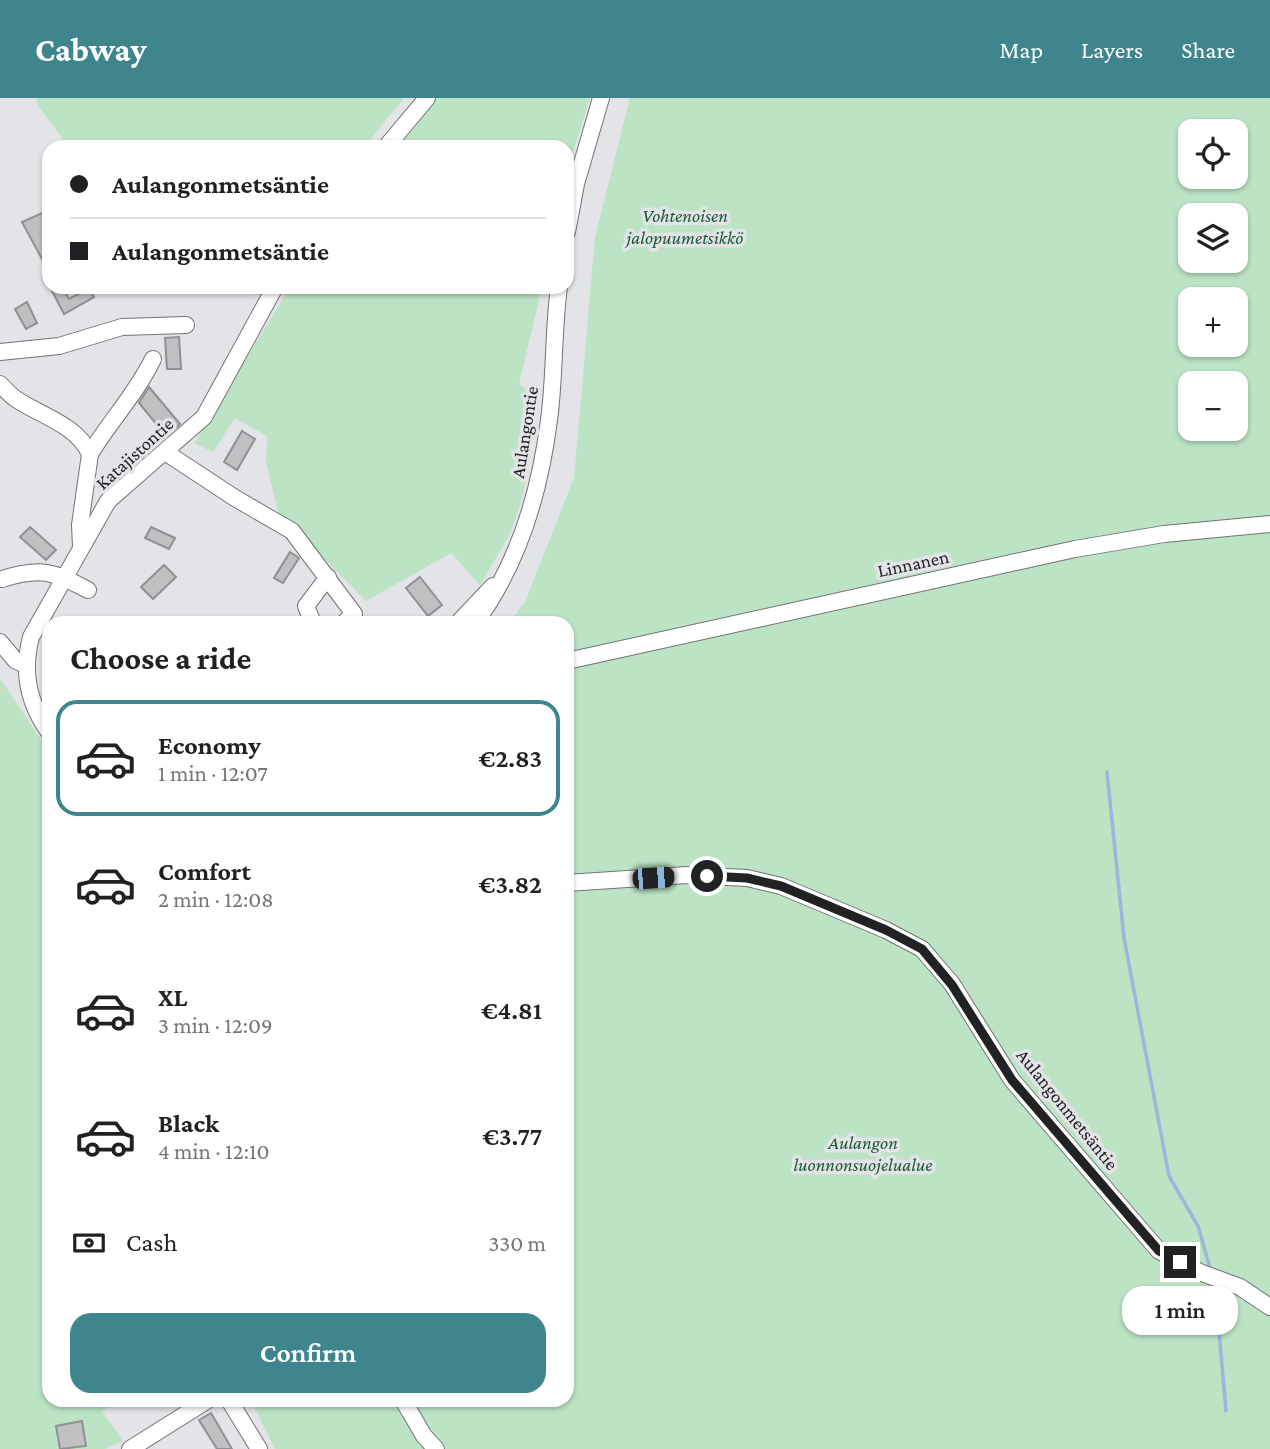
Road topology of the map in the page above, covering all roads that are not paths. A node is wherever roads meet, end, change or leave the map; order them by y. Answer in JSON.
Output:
{"nodes":[{"id":1,"x":427,"y":98,"type":"edge"},
{"id":2,"x":601,"y":98,"type":"edge"},
{"id":3,"x":392,"y":140,"type":"edge"},
{"id":4,"x":574,"y":195,"type":"edge"},
{"id":5,"x":271,"y":294,"type":"edge"},
{"id":6,"x":558,"y":294,"type":"edge"},
{"id":7,"x":186,"y":325,"type":"dead end"},
{"id":8,"x":0,"y":352,"type":"edge"},
{"id":9,"x":153,"y":359,"type":"dead end"},
{"id":10,"x":0,"y":384,"type":"edge"},
{"id":11,"x":165,"y":452,"type":"junction"},
{"id":12,"x":90,"y":454,"type":"junction"},
{"id":13,"x":1270,"y":524,"type":"edge"},
{"id":14,"x":80,"y":548,"type":"junction"},
{"id":15,"x":503,"y":577,"type":"junction"},
{"id":16,"x":64,"y":578,"type":"junction"},
{"id":17,"x":328,"y":578,"type":"junction"},
{"id":18,"x":1,"y":583,"type":"edge"},
{"id":19,"x":88,"y":590,"type":"dead end"},
{"id":20,"x":43,"y":616,"type":"edge"},
{"id":21,"x":310,"y":616,"type":"edge"},
{"id":22,"x":352,"y":616,"type":"edge"},
{"id":23,"x":465,"y":616,"type":"edge"},
{"id":24,"x":480,"y":616,"type":"edge"},
{"id":25,"x":42,"y":617,"type":"edge"},
{"id":26,"x":0,"y":642,"type":"edge"},
{"id":27,"x":574,"y":659,"type":"edge"},
{"id":28,"x":27,"y":666,"type":"junction"},
{"id":29,"x":42,"y":719,"type":"edge"},
{"id":30,"x":574,"y":883,"type":"edge"},
{"id":31,"x":1270,"y":1307,"type":"edge"},
{"id":32,"x":197,"y":1407,"type":"edge"},
{"id":33,"x":233,"y":1407,"type":"edge"},
{"id":34,"x":407,"y":1407,"type":"edge"},
{"id":35,"x":130,"y":1449,"type":"edge"},
{"id":36,"x":259,"y":1449,"type":"edge"},
{"id":37,"x":436,"y":1449,"type":"edge"}],
"edges":[{"from":1,"to":3,"type":"street"},
{"from":2,"to":4,"type":"street"},
{"from":5,"to":11,"type":"street","name":"Katajistontie"},
{"from":6,"to":15,"type":"street","name":"Aulangontie"},
{"from":7,"to":8,"type":"street"},
{"from":9,"to":12,"type":"street"},
{"from":10,"to":12,"type":"street"},
{"from":11,"to":14,"type":"street","name":"Katajistontie"},
{"from":11,"to":17,"type":"street"},
{"from":12,"to":14,"type":"street"},
{"from":13,"to":27,"type":"street","name":"Linnanen"},
{"from":14,"to":16,"type":"street","name":"Katajistontie"},
{"from":15,"to":23,"type":"street","name":"Aulangontie"},
{"from":15,"to":24,"type":"street","name":"Aulangontie"},
{"from":16,"to":18,"type":"street"},
{"from":16,"to":19,"type":"street"},
{"from":16,"to":20,"type":"street","name":"Katajistontie"},
{"from":17,"to":21,"type":"street"},
{"from":17,"to":22,"type":"street"},
{"from":25,"to":28,"type":"street","name":"Katajistontie"},
{"from":26,"to":28,"type":"street"},
{"from":28,"to":29,"type":"street","name":"Katajistontie"},
{"from":30,"to":31,"type":"street","name":"Aulangonmetsäntie"},
{"from":32,"to":35,"type":"street"},
{"from":33,"to":36,"type":"street"},
{"from":34,"to":37,"type":"street"}]}
